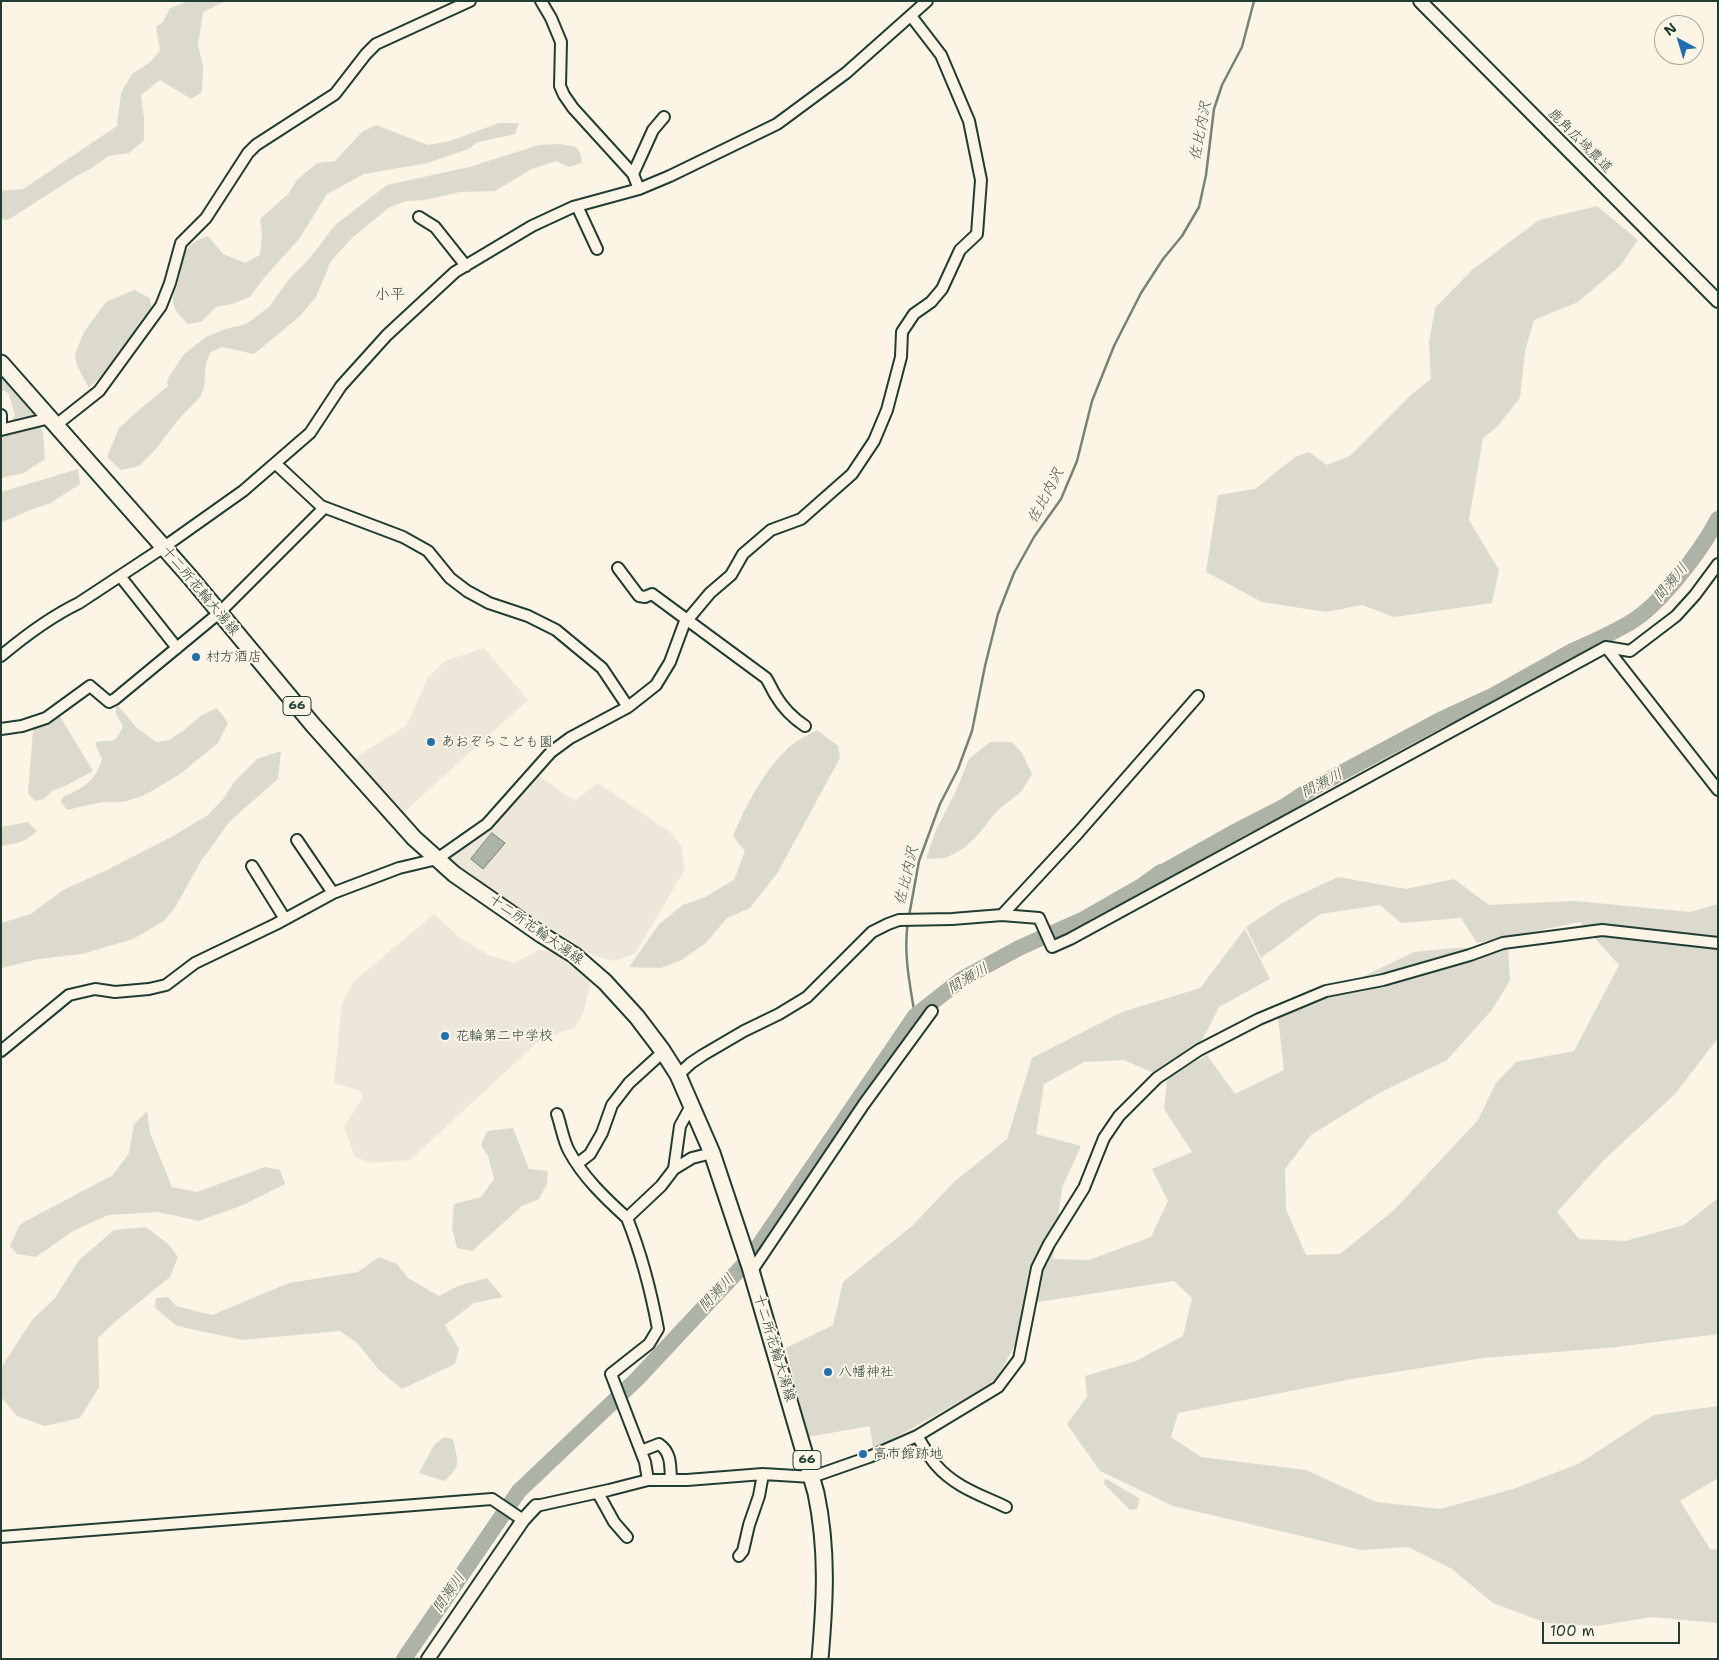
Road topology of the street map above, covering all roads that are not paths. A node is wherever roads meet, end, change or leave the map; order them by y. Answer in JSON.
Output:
{"nodes":[{"id":1,"x":470,"y":1,"type":"edge"},
{"id":2,"x":541,"y":1,"type":"edge"},
{"id":3,"x":926,"y":1,"type":"edge"},
{"id":4,"x":1420,"y":1,"type":"edge"},
{"id":5,"x":911,"y":16,"type":"junction"},
{"id":6,"x":664,"y":117,"type":"dead end"},
{"id":7,"x":633,"y":174,"type":"junction"},
{"id":8,"x":639,"y":189,"type":"junction"},
{"id":9,"x":577,"y":206,"type":"junction"},
{"id":10,"x":419,"y":218,"type":"dead end"},
{"id":11,"x":597,"y":249,"type":"dead end"},
{"id":12,"x":466,"y":266,"type":"junction"},
{"id":13,"x":1718,"y":301,"type":"edge"},
{"id":14,"x":1,"y":363,"type":"edge"},
{"id":15,"x":1,"y":415,"type":"edge"},
{"id":16,"x":1,"y":422,"type":"edge"},
{"id":17,"x":53,"y":422,"type":"junction"},
{"id":18,"x":1,"y":430,"type":"edge"},
{"id":19,"x":276,"y":464,"type":"junction"},
{"id":20,"x":324,"y":508,"type":"junction"},
{"id":21,"x":164,"y":547,"type":"junction"},
{"id":22,"x":1718,"y":564,"type":"edge"},
{"id":23,"x":618,"y":568,"type":"dead end"},
{"id":24,"x":120,"y":576,"type":"junction"},
{"id":25,"x":219,"y":613,"type":"junction"},
{"id":26,"x":688,"y":620,"type":"junction"},
{"id":27,"x":1606,"y":647,"type":"junction"},
{"id":28,"x":177,"y":648,"type":"junction"},
{"id":29,"x":1,"y":656,"type":"edge"},
{"id":30,"x":1198,"y":696,"type":"dead end"},
{"id":31,"x":628,"y":707,"type":"junction"},
{"id":32,"x":805,"y":726,"type":"dead end"},
{"id":33,"x":1,"y":728,"type":"edge"},
{"id":34,"x":1718,"y":790,"type":"edge"},
{"id":35,"x":297,"y":840,"type":"dead end"},
{"id":36,"x":437,"y":859,"type":"junction"},
{"id":37,"x":252,"y":866,"type":"dead end"},
{"id":38,"x":333,"y":893,"type":"junction"},
{"id":39,"x":1002,"y":915,"type":"junction"},
{"id":40,"x":285,"y":919,"type":"junction"},
{"id":41,"x":1718,"y":943,"type":"edge"},
{"id":42,"x":932,"y":1011,"type":"dead end"},
{"id":43,"x":1,"y":1051,"type":"edge"},
{"id":44,"x":663,"y":1052,"type":"junction"},
{"id":45,"x":678,"y":1075,"type":"junction"},
{"id":46,"x":692,"y":1104,"type":"junction"},
{"id":47,"x":557,"y":1114,"type":"dead end"},
{"id":48,"x":712,"y":1153,"type":"junction"},
{"id":49,"x":577,"y":1164,"type":"junction"},
{"id":50,"x":674,"y":1169,"type":"junction"},
{"id":51,"x":627,"y":1218,"type":"junction"},
{"id":52,"x":750,"y":1269,"type":"junction"},
{"id":53,"x":917,"y":1436,"type":"junction"},
{"id":54,"x":641,"y":1452,"type":"junction"},
{"id":55,"x":763,"y":1474,"type":"junction"},
{"id":56,"x":812,"y":1477,"type":"junction"},
{"id":57,"x":648,"y":1480,"type":"junction"},
{"id":58,"x":671,"y":1480,"type":"junction"},
{"id":59,"x":598,"y":1493,"type":"junction"},
{"id":60,"x":536,"y":1506,"type":"joint"},
{"id":61,"x":1006,"y":1507,"type":"dead end"},
{"id":62,"x":520,"y":1518,"type":"junction"},
{"id":63,"x":1,"y":1537,"type":"edge"},
{"id":64,"x":627,"y":1537,"type":"dead end"},
{"id":65,"x":739,"y":1556,"type":"dead end"},
{"id":66,"x":428,"y":1659,"type":"edge"},
{"id":67,"x":820,"y":1659,"type":"edge"}],
"edges":[{"from":1,"to":17,"type":"street"},
{"from":2,"to":7,"type":"street"},
{"from":3,"to":5,"type":"street"},
{"from":4,"to":13,"type":"street","name":"鹿角広域農道"},
{"from":5,"to":8,"type":"street"},
{"from":5,"to":26,"type":"street"},
{"from":6,"to":7,"type":"street"},
{"from":7,"to":8,"type":"street"},
{"from":8,"to":9,"type":"street"},
{"from":9,"to":11,"type":"street"},
{"from":9,"to":12,"type":"street"},
{"from":10,"to":12,"type":"street"},
{"from":12,"to":19,"type":"street"},
{"from":14,"to":17,"type":"main road","name":"十二所花輪大湯線","number":"66"},
{"from":15,"to":16,"type":"street"},
{"from":17,"to":18,"type":"street"},
{"from":17,"to":21,"type":"main road","name":"十二所花輪大湯線","number":"66"},
{"from":19,"to":20,"type":"street"},
{"from":19,"to":21,"type":"street"},
{"from":20,"to":25,"type":"street"},
{"from":20,"to":31,"type":"street"},
{"from":21,"to":24,"type":"street"},
{"from":21,"to":25,"type":"main road","name":"十二所花輪大湯線","number":"66"},
{"from":22,"to":27,"type":"street"},
{"from":23,"to":26,"type":"street"},
{"from":24,"to":28,"type":"street"},
{"from":24,"to":29,"type":"street"},
{"from":25,"to":28,"type":"street"},
{"from":25,"to":36,"type":"main road","name":"十二所花輪大湯線","number":"66"},
{"from":26,"to":31,"type":"street"},
{"from":26,"to":32,"type":"street"},
{"from":27,"to":34,"type":"street"},
{"from":27,"to":39,"type":"street"},
{"from":28,"to":33,"type":"street"},
{"from":30,"to":39,"type":"street"},
{"from":31,"to":36,"type":"street"},
{"from":35,"to":38,"type":"street"},
{"from":36,"to":38,"type":"street"},
{"from":36,"to":44,"type":"main road","name":"十二所花輪大湯線","number":"66"},
{"from":37,"to":40,"type":"street"},
{"from":38,"to":40,"type":"street"},
{"from":39,"to":45,"type":"street"},
{"from":40,"to":43,"type":"street"},
{"from":41,"to":53,"type":"street"},
{"from":42,"to":52,"type":"street"},
{"from":44,"to":45,"type":"main road","name":"十二所花輪大湯線","number":"66"},
{"from":44,"to":49,"type":"street"},
{"from":45,"to":46,"type":"main road","name":"十二所花輪大湯線","number":"66"},
{"from":46,"to":48,"type":"main road","name":"十二所花輪大湯線","number":"66"},
{"from":46,"to":50,"type":"street"},
{"from":47,"to":49,"type":"street"},
{"from":48,"to":50,"type":"street"},
{"from":48,"to":52,"type":"main road","name":"十二所花輪大湯線","number":"66"},
{"from":49,"to":51,"type":"street"},
{"from":50,"to":51,"type":"street"},
{"from":51,"to":54,"type":"street"},
{"from":52,"to":56,"type":"main road","name":"十二所花輪大湯線","number":"66"},
{"from":53,"to":56,"type":"street"},
{"from":53,"to":61,"type":"street"},
{"from":54,"to":57,"type":"street"},
{"from":54,"to":58,"type":"street"},
{"from":55,"to":56,"type":"street"},
{"from":55,"to":58,"type":"street"},
{"from":55,"to":65,"type":"street"},
{"from":56,"to":67,"type":"main road","name":"十二所花輪大湯線","number":"66"},
{"from":57,"to":58,"type":"street"},
{"from":57,"to":59,"type":"street"},
{"from":59,"to":60,"type":"street"},
{"from":59,"to":64,"type":"street"},
{"from":60,"to":62,"type":"street"},
{"from":62,"to":63,"type":"street"},
{"from":62,"to":66,"type":"street"}]}
